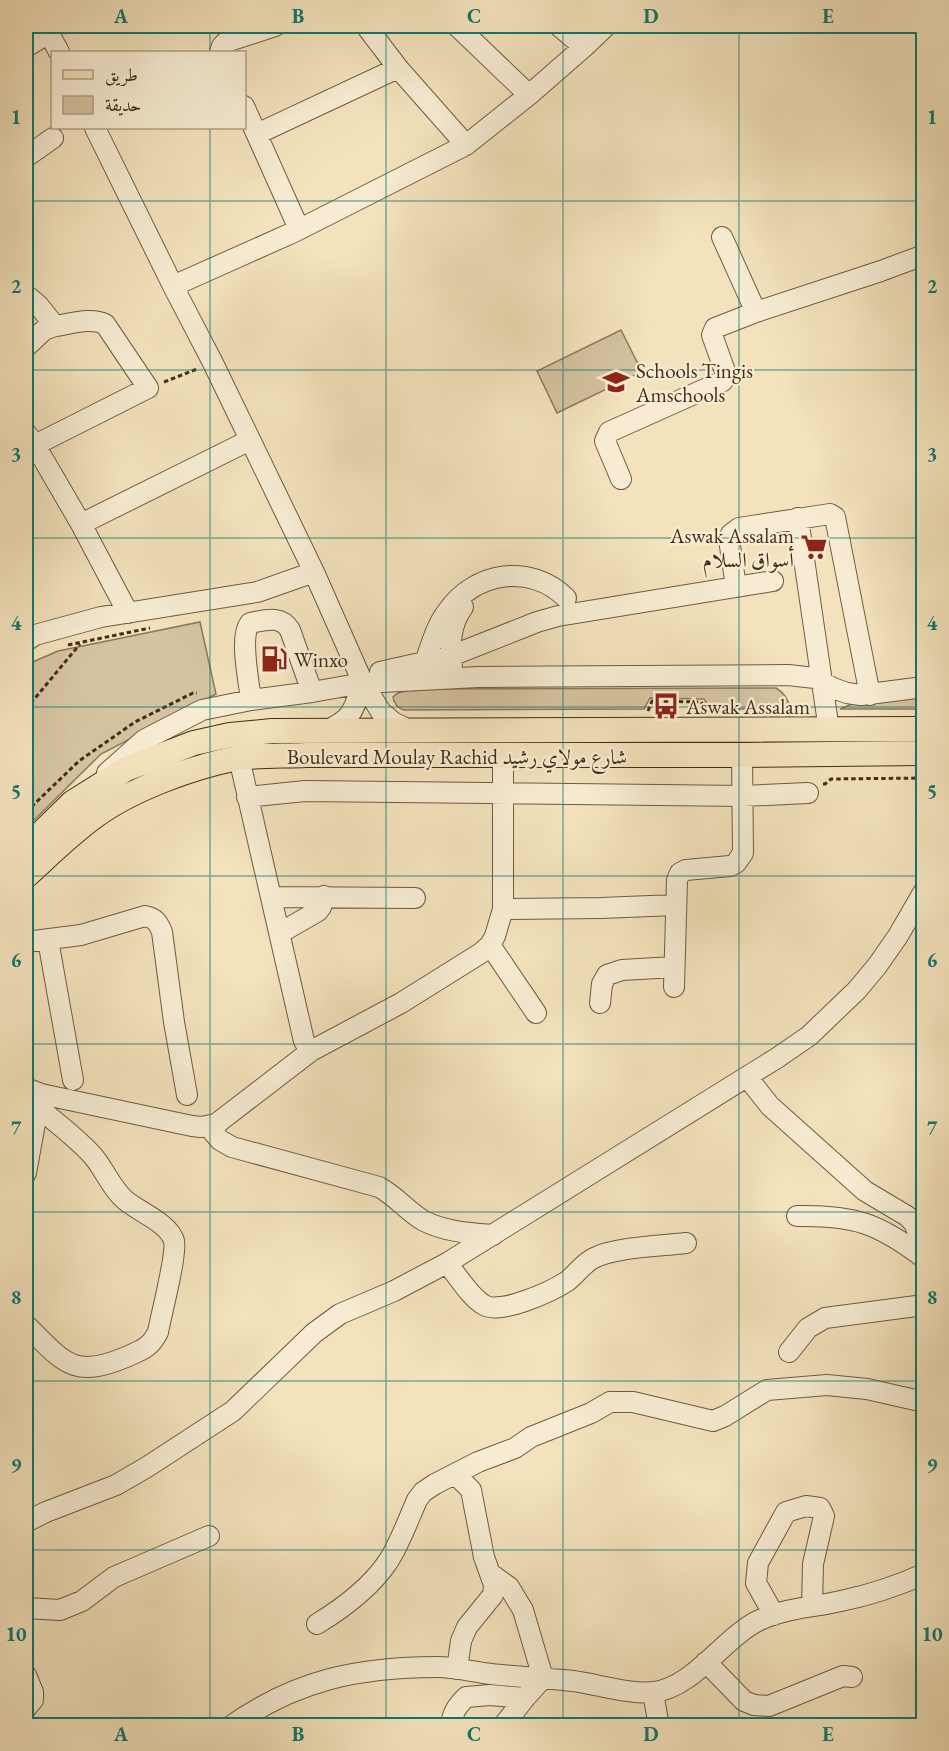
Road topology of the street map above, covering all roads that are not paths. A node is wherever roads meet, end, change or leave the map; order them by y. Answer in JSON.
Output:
{"nodes":[{"id":1,"x":275,"y":26,"type":"edge"},
{"id":2,"x":366,"y":26,"type":"edge"},
{"id":3,"x":457,"y":26,"type":"edge"},
{"id":4,"x":559,"y":26,"type":"edge"},
{"id":5,"x":606,"y":26,"type":"edge"},
{"id":6,"x":47,"y":29,"type":"edge"},
{"id":7,"x":26,"y":47,"type":"edge"},
{"id":8,"x":584,"y":47,"type":"junction"},
{"id":9,"x":58,"y":51,"type":"edge"},
{"id":10,"x":220,"y":51,"type":"edge"},
{"id":11,"x":398,"y":68,"type":"junction"},
{"id":12,"x":530,"y":95,"type":"junction"},
{"id":13,"x":246,"y":110,"type":"edge"},
{"id":14,"x":95,"y":129,"type":"edge"},
{"id":15,"x":257,"y":134,"type":"junction"},
{"id":16,"x":53,"y":138,"type":"dead end"},
{"id":17,"x":466,"y":145,"type":"junction"},
{"id":18,"x":26,"y":157,"type":"edge"},
{"id":19,"x":299,"y":230,"type":"junction"},
{"id":20,"x":722,"y":237,"type":"dead end"},
{"id":21,"x":924,"y":255,"type":"edge"},
{"id":22,"x":173,"y":286,"type":"junction"},
{"id":23,"x":26,"y":295,"type":"edge"},
{"id":24,"x":756,"y":312,"type":"junction"},
{"id":25,"x":55,"y":326,"type":"junction"},
{"id":26,"x":26,"y":348,"type":"edge"},
{"id":27,"x":250,"y":440,"type":"junction"},
{"id":28,"x":29,"y":443,"type":"edge"},
{"id":29,"x":621,"y":479,"type":"dead end"},
{"id":30,"x":798,"y":518,"type":"junction"},
{"id":31,"x":81,"y":524,"type":"junction"},
{"id":32,"x":314,"y":572,"type":"junction"},
{"id":33,"x":773,"y":580,"type":"dead end"},
{"id":34,"x":736,"y":587,"type":"junction"},
{"id":35,"x":257,"y":592,"type":"junction"},
{"id":36,"x":566,"y":598,"type":"dead end"},
{"id":37,"x":546,"y":599,"type":"dead end"},
{"id":38,"x":128,"y":613,"type":"junction"},
{"id":39,"x":264,"y":620,"type":"junction"},
{"id":40,"x":26,"y":641,"type":"edge"},
{"id":41,"x":451,"y":656,"type":"junction"},
{"id":42,"x":425,"y":662,"type":"junction"},
{"id":43,"x":453,"y":678,"type":"junction"},
{"id":44,"x":362,"y":680,"type":"junction"},
{"id":45,"x":823,"y":682,"type":"junction"},
{"id":46,"x":924,"y":687,"type":"edge"},
{"id":47,"x":312,"y":692,"type":"junction"},
{"id":48,"x":870,"y":695,"type":"junction"},
{"id":49,"x":251,"y":700,"type":"junction"},
{"id":50,"x":924,"y":729,"type":"edge"},
{"id":51,"x":829,"y":730,"type":"junction"},
{"id":52,"x":325,"y":731,"type":"junction"},
{"id":53,"x":411,"y":731,"type":"junction"},
{"id":54,"x":924,"y":753,"type":"edge"},
{"id":55,"x":503,"y":754,"type":"junction"},
{"id":56,"x":742,"y":755,"type":"junction"},
{"id":57,"x":239,"y":758,"type":"junction"},
{"id":58,"x":808,"y":793,"type":"dead end"},
{"id":59,"x":503,"y":794,"type":"junction"},
{"id":60,"x":743,"y":795,"type":"junction"},
{"id":61,"x":247,"y":797,"type":"junction"},
{"id":62,"x":72,"y":803,"type":"junction"},
{"id":63,"x":26,"y":848,"type":"edge"},
{"id":64,"x":26,"y":876,"type":"edge"},
{"id":65,"x":924,"y":891,"type":"edge"},
{"id":66,"x":324,"y":896,"type":"junction"},
{"id":67,"x":271,"y":897,"type":"junction"},
{"id":68,"x":415,"y":898,"type":"dead end"},
{"id":69,"x":675,"y":906,"type":"junction"},
{"id":70,"x":503,"y":909,"type":"junction"},
{"id":71,"x":280,"y":933,"type":"junction"},
{"id":72,"x":48,"y":940,"type":"junction"},
{"id":73,"x":26,"y":942,"type":"edge"},
{"id":74,"x":490,"y":945,"type":"junction"},
{"id":75,"x":674,"y":967,"type":"junction"},
{"id":76,"x":674,"y":987,"type":"dead end"},
{"id":77,"x":600,"y":1003,"type":"dead end"},
{"id":78,"x":536,"y":1013,"type":"dead end"},
{"id":79,"x":311,"y":1051,"type":"junction"},
{"id":80,"x":747,"y":1077,"type":"junction"},
{"id":81,"x":74,"y":1080,"type":"dead end"},
{"id":82,"x":187,"y":1095,"type":"dead end"},
{"id":83,"x":35,"y":1096,"type":"edge"},
{"id":84,"x":208,"y":1126,"type":"junction"},
{"id":85,"x":26,"y":1173,"type":"edge"},
{"id":86,"x":796,"y":1216,"type":"dead end"},
{"id":87,"x":494,"y":1235,"type":"junction"},
{"id":88,"x":686,"y":1243,"type":"dead end"},
{"id":89,"x":924,"y":1248,"type":"edge"},
{"id":90,"x":924,"y":1258,"type":"edge"},
{"id":91,"x":447,"y":1263,"type":"junction"},
{"id":92,"x":924,"y":1305,"type":"edge"},
{"id":93,"x":26,"y":1325,"type":"edge"},
{"id":94,"x":789,"y":1352,"type":"dead end"},
{"id":95,"x":924,"y":1402,"type":"edge"},
{"id":96,"x":455,"y":1474,"type":"junction"},
{"id":97,"x":26,"y":1522,"type":"edge"},
{"id":98,"x":209,"y":1536,"type":"dead end"},
{"id":99,"x":492,"y":1574,"type":"junction"},
{"id":100,"x":924,"y":1575,"type":"edge"},
{"id":101,"x":812,"y":1606,"type":"junction"},
{"id":102,"x":26,"y":1608,"type":"edge"},
{"id":103,"x":774,"y":1615,"type":"junction"},
{"id":104,"x":317,"y":1624,"type":"dead end"},
{"id":105,"x":706,"y":1662,"type":"junction"},
{"id":106,"x":457,"y":1669,"type":"junction"},
{"id":107,"x":26,"y":1675,"type":"edge"},
{"id":108,"x":852,"y":1677,"type":"dead end"},
{"id":109,"x":543,"y":1678,"type":"junction"},
{"id":110,"x":653,"y":1692,"type":"junction"},
{"id":111,"x":525,"y":1698,"type":"junction"},
{"id":112,"x":26,"y":1708,"type":"edge"},
{"id":113,"x":231,"y":1725,"type":"edge"},
{"id":114,"x":451,"y":1725,"type":"edge"},
{"id":115,"x":503,"y":1725,"type":"edge"},
{"id":116,"x":658,"y":1725,"type":"edge"}],
"edges":[{"from":1,"to":10,"type":"street"},
{"from":2,"to":11,"type":"street"},
{"from":3,"to":12,"type":"street"},
{"from":4,"to":8,"type":"street"},
{"from":5,"to":8,"type":"street"},
{"from":6,"to":7,"type":"street"},
{"from":6,"to":9,"type":"street"},
{"from":8,"to":12,"type":"street"},
{"from":11,"to":15,"type":"street"},
{"from":11,"to":17,"type":"street"},
{"from":12,"to":17,"type":"street"},
{"from":13,"to":15,"type":"street"},
{"from":14,"to":22,"type":"street"},
{"from":15,"to":19,"type":"street"},
{"from":16,"to":18,"type":"street"},
{"from":17,"to":19,"type":"street"},
{"from":19,"to":22,"type":"street"},
{"from":20,"to":24,"type":"street"},
{"from":21,"to":24,"type":"street"},
{"from":22,"to":27,"type":"street"},
{"from":23,"to":25,"type":"street"},
{"from":24,"to":29,"type":"street"},
{"from":25,"to":26,"type":"street"},
{"from":25,"to":28,"type":"street"},
{"from":27,"to":31,"type":"street"},
{"from":27,"to":32,"type":"street"},
{"from":28,"to":31,"type":"street"},
{"from":30,"to":34,"type":"street"},
{"from":30,"to":45,"type":"street"},
{"from":30,"to":48,"type":"street"},
{"from":31,"to":38,"type":"street"},
{"from":32,"to":35,"type":"street"},
{"from":32,"to":44,"type":"street"},
{"from":33,"to":34,"type":"street"},
{"from":34,"to":41,"type":"street"},
{"from":35,"to":38,"type":"street"},
{"from":35,"to":39,"type":"street"},
{"from":36,"to":42,"type":"street"},
{"from":37,"to":41,"type":"street"},
{"from":38,"to":40,"type":"street"},
{"from":39,"to":47,"type":"street"},
{"from":39,"to":49,"type":"street"},
{"from":41,"to":42,"type":"street"},
{"from":41,"to":43,"type":"street"},
{"from":42,"to":44,"type":"street"},
{"from":43,"to":44,"type":"street"},
{"from":43,"to":45,"type":"street"},
{"from":44,"to":47,"type":"street"},
{"from":44,"to":52,"type":"street"},
{"from":44,"to":53,"type":"street"},
{"from":45,"to":48,"type":"street"},
{"from":45,"to":51,"type":"street"},
{"from":46,"to":48,"type":"street"},
{"from":47,"to":49,"type":"street"},
{"from":49,"to":62,"type":"street"},
{"from":50,"to":51,"type":"main road","name":"Boulevard Moulay Rachid شارع مولاي رشيد"},
{"from":51,"to":53,"type":"main road","name":"Boulevard Moulay Rachid شارع مولاي رشيد"},
{"from":52,"to":53,"type":"main road","name":"Boulevard Moulay Rachid شارع مولاي رشيد"},
{"from":52,"to":62,"type":"main road","name":"Boulevard Moulay Rachid شارع مولاي رشيد"},
{"from":54,"to":56,"type":"main road","name":"Boulevard Moulay Rachid شارع مولاي رشيد"},
{"from":55,"to":56,"type":"main road","name":"Boulevard Moulay Rachid شارع مولاي رشيد"},
{"from":55,"to":57,"type":"main road","name":"Boulevard Moulay Rachid شارع مولاي رشيد"},
{"from":55,"to":59,"type":"street"},
{"from":56,"to":60,"type":"street"},
{"from":57,"to":61,"type":"street"},
{"from":57,"to":64,"type":"main road","name":"Boulevard Moulay Rachid شارع مولاي رشيد"},
{"from":58,"to":60,"type":"street"},
{"from":59,"to":60,"type":"street"},
{"from":59,"to":61,"type":"street"},
{"from":59,"to":70,"type":"street"},
{"from":60,"to":69,"type":"street"},
{"from":61,"to":67,"type":"street"},
{"from":62,"to":63,"type":"main road","name":"Boulevard Moulay Rachid شارع مولاي رشيد"},
{"from":65,"to":80,"type":"street"},
{"from":66,"to":67,"type":"street"},
{"from":66,"to":68,"type":"street"},
{"from":66,"to":71,"type":"street"},
{"from":67,"to":71,"type":"street"},
{"from":69,"to":70,"type":"street"},
{"from":69,"to":75,"type":"street"},
{"from":70,"to":74,"type":"street"},
{"from":71,"to":79,"type":"street"},
{"from":72,"to":73,"type":"street"},
{"from":72,"to":81,"type":"street"},
{"from":72,"to":82,"type":"street"},
{"from":74,"to":78,"type":"street"},
{"from":74,"to":79,"type":"street"},
{"from":75,"to":76,"type":"street"},
{"from":75,"to":77,"type":"street"},
{"from":79,"to":84,"type":"street"},
{"from":80,"to":87,"type":"street"},
{"from":80,"to":89,"type":"street"},
{"from":83,"to":84,"type":"street"},
{"from":83,"to":85,"type":"street"},
{"from":83,"to":93,"type":"street"},
{"from":84,"to":87,"type":"street"},
{"from":86,"to":90,"type":"street"},
{"from":87,"to":91,"type":"street"},
{"from":88,"to":91,"type":"street"},
{"from":91,"to":97,"type":"street"},
{"from":92,"to":94,"type":"street"},
{"from":95,"to":96,"type":"street"},
{"from":96,"to":99,"type":"street"},
{"from":96,"to":104,"type":"street"},
{"from":98,"to":102,"type":"street"},
{"from":99,"to":106,"type":"street"},
{"from":99,"to":109,"type":"street"},
{"from":100,"to":101,"type":"street"},
{"from":101,"to":103,"type":"street"},
{"from":101,"to":103,"type":"street"},
{"from":103,"to":105,"type":"street"},
{"from":105,"to":108,"type":"street"},
{"from":105,"to":110,"type":"street"},
{"from":106,"to":109,"type":"street"},
{"from":106,"to":113,"type":"street"},
{"from":107,"to":112,"type":"street"},
{"from":109,"to":110,"type":"street"},
{"from":109,"to":111,"type":"street"},
{"from":110,"to":116,"type":"street"},
{"from":111,"to":114,"type":"street"},
{"from":111,"to":115,"type":"street"}]}
